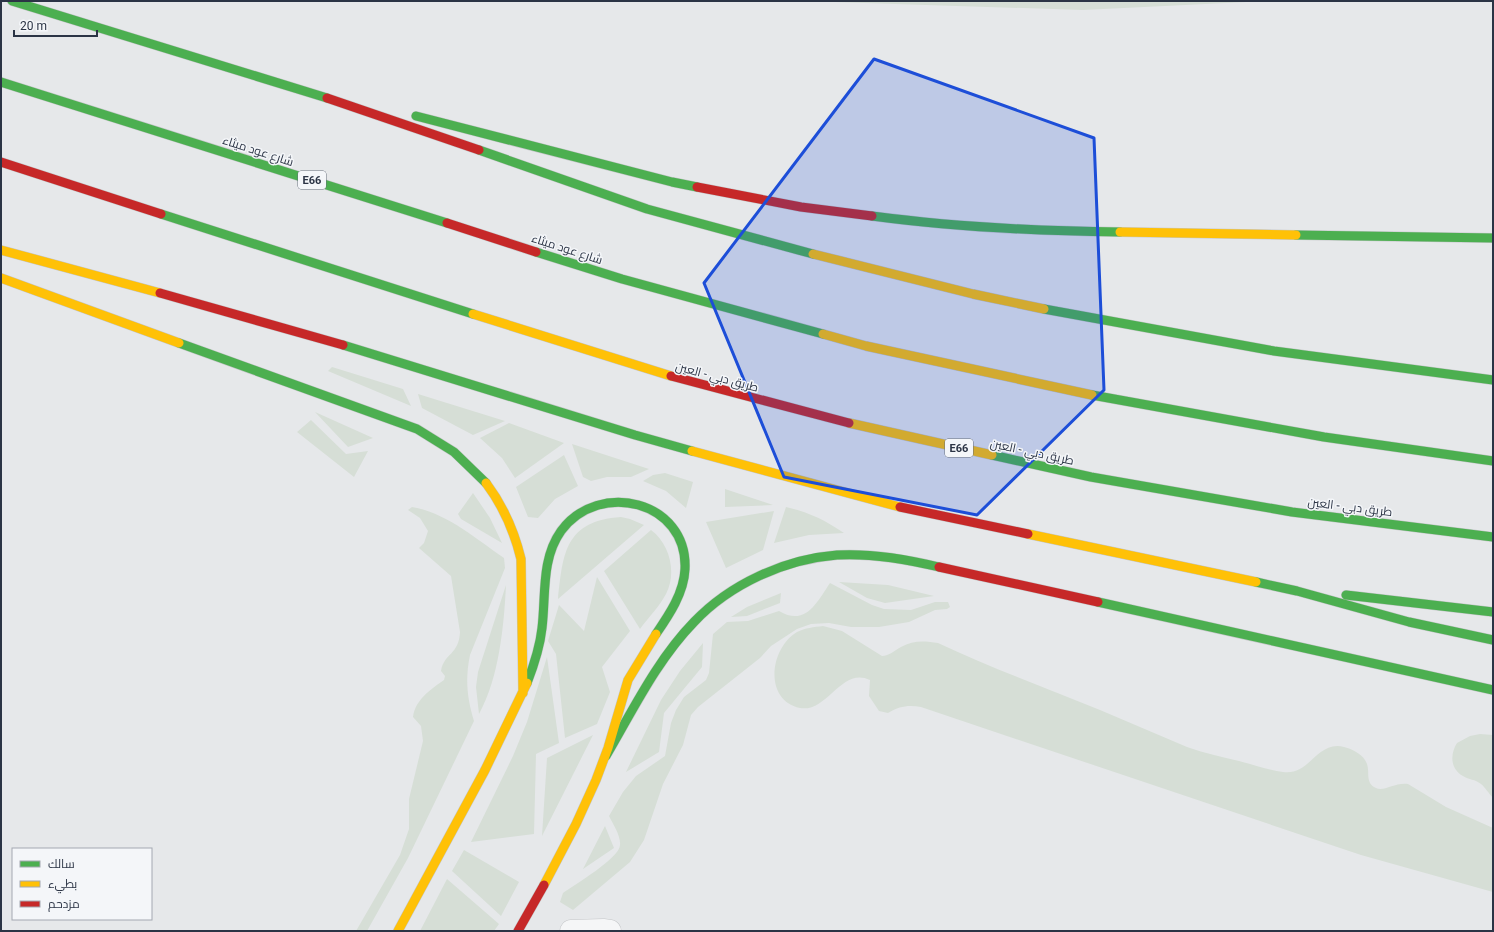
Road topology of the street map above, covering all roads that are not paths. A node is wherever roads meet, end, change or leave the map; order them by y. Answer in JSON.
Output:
{"nodes":[{"id":1,"x":12,"y":1,"type":"edge"},
{"id":2,"x":1,"y":82,"type":"edge"},
{"id":3,"x":342,"y":103,"type":"junction"},
{"id":4,"x":1,"y":162,"type":"edge"},
{"id":5,"x":1493,"y":238,"type":"edge"},
{"id":6,"x":1,"y":250,"type":"edge"},
{"id":7,"x":1,"y":278,"type":"edge"},
{"id":8,"x":1493,"y":380,"type":"edge"},
{"id":9,"x":1493,"y":461,"type":"edge"},
{"id":10,"x":1493,"y":537,"type":"edge"},
{"id":11,"x":1297,"y":591,"type":"junction"},
{"id":12,"x":1493,"y":612,"type":"edge"},
{"id":13,"x":1493,"y":640,"type":"edge"},
{"id":14,"x":1493,"y":690,"type":"edge"},
{"id":15,"x":523,"y":693,"type":"junction"},
{"id":16,"x":606,"y":756,"type":"junction"},
{"id":17,"x":398,"y":931,"type":"edge"},
{"id":18,"x":518,"y":931,"type":"edge"},
{"id":19,"x":571,"y":931,"type":"edge"},
{"id":20,"x":610,"y":931,"type":"edge"}],
"edges":[{"from":1,"to":3,"type":"main road"},
{"from":2,"to":9,"type":"main road","name":"شارع عود ميثاء","number":"E66"},
{"from":3,"to":5,"type":"main road"},
{"from":3,"to":8,"type":"main road"},
{"from":4,"to":10,"type":"main road","name":"طريق دبي - العين","number":"E66"},
{"from":6,"to":11,"type":"main road"},
{"from":7,"to":15,"type":"main road"},
{"from":11,"to":12,"type":"main road"},
{"from":11,"to":13,"type":"main road"},
{"from":14,"to":16,"type":"main road"},
{"from":15,"to":16,"type":"main road"},
{"from":15,"to":17,"type":"main road"},
{"from":16,"to":18,"type":"main road"},
{"from":19,"to":20,"type":"street"}]}
